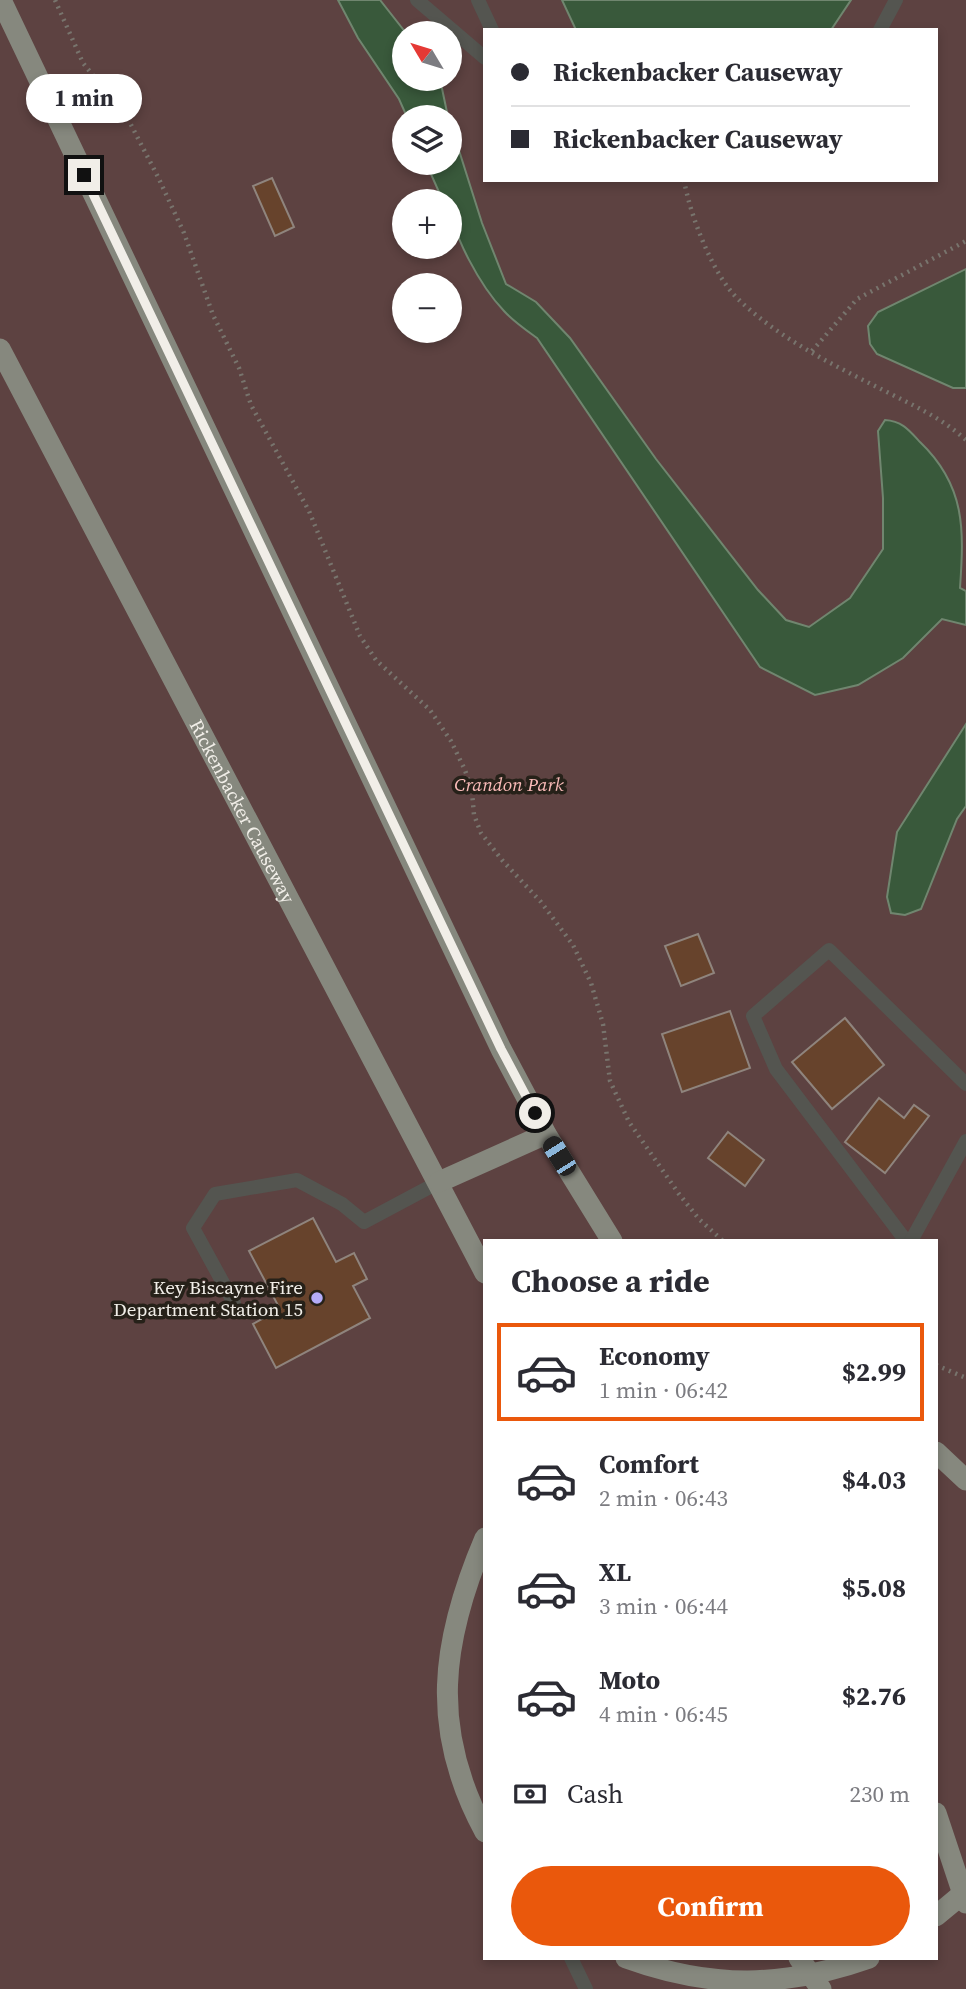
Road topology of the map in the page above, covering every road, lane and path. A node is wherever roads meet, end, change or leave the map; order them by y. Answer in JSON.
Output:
{"nodes":[{"id":1,"x":1,"y":0,"type":"edge"},
{"id":2,"x":55,"y":0,"type":"edge"},
{"id":3,"x":417,"y":0,"type":"edge"},
{"id":4,"x":896,"y":0,"type":"edge"},
{"id":5,"x":484,"y":3,"type":"edge"},
{"id":6,"x":491,"y":28,"type":"edge"},
{"id":7,"x":881,"y":28,"type":"edge"},
{"id":8,"x":483,"y":56,"type":"edge"},
{"id":9,"x":684,"y":182,"type":"edge"},
{"id":10,"x":966,"y":241,"type":"edge"},
{"id":11,"x":0,"y":349,"type":"edge"},
{"id":12,"x":812,"y":351,"type":"junction"},
{"id":13,"x":966,"y":440,"type":"edge"},
{"id":14,"x":966,"y":1084,"type":"edge"},
{"id":15,"x":546,"y":1134,"type":"junction"},
{"id":16,"x":966,"y":1141,"type":"edge"},
{"id":17,"x":439,"y":1182,"type":"junction"},
{"id":18,"x":611,"y":1239,"type":"edge"},
{"id":19,"x":721,"y":1239,"type":"edge"},
{"id":20,"x":907,"y":1239,"type":"edge"},
{"id":21,"x":910,"y":1239,"type":"edge"},
{"id":22,"x":483,"y":1269,"type":"edge"},
{"id":23,"x":234,"y":1303,"type":"dead end"},
{"id":24,"x":938,"y":1366,"type":"edge"},
{"id":25,"x":966,"y":1378,"type":"edge"},
{"id":26,"x":938,"y":1454,"type":"edge"},
{"id":27,"x":966,"y":1480,"type":"edge"},
{"id":28,"x":483,"y":1543,"type":"edge"},
{"id":29,"x":938,"y":1819,"type":"edge"},
{"id":30,"x":483,"y":1828,"type":"edge"},
{"id":31,"x":965,"y":1896,"type":"edge"},
{"id":32,"x":938,"y":1915,"type":"edge"},
{"id":33,"x":572,"y":1960,"type":"edge"},
{"id":34,"x":632,"y":1960,"type":"edge"},
{"id":35,"x":862,"y":1960,"type":"edge"},
{"id":36,"x":810,"y":1974,"type":"edge"},
{"id":37,"x":746,"y":1986,"type":"edge"},
{"id":38,"x":586,"y":1989,"type":"edge"}],
"edges":[{"from":1,"to":15,"type":"main road"},
{"from":2,"to":19,"type":"path"},
{"from":3,"to":8,"type":"lane"},
{"from":4,"to":7,"type":"lane"},
{"from":5,"to":6,"type":"lane"},
{"from":9,"to":12,"type":"path"},
{"from":10,"to":12,"type":"path"},
{"from":11,"to":17,"type":"main road","name":"Rickenbacker Causeway"},
{"from":12,"to":13,"type":"path"},
{"from":14,"to":20,"type":"lane"},
{"from":15,"to":17,"type":"main road"},
{"from":15,"to":18,"type":"main road"},
{"from":16,"to":21,"type":"lane"},
{"from":17,"to":22,"type":"main road","name":"Rickenbacker Causeway"},
{"from":17,"to":23,"type":"lane"},
{"from":24,"to":25,"type":"path"},
{"from":26,"to":27,"type":"main road"},
{"from":28,"to":30,"type":"main road"},
{"from":29,"to":31,"type":"main road"},
{"from":31,"to":32,"type":"main road"},
{"from":33,"to":38,"type":"lane"},
{"from":34,"to":37,"type":"main road"},
{"from":35,"to":36,"type":"main road"},
{"from":36,"to":37,"type":"main road"}]}
